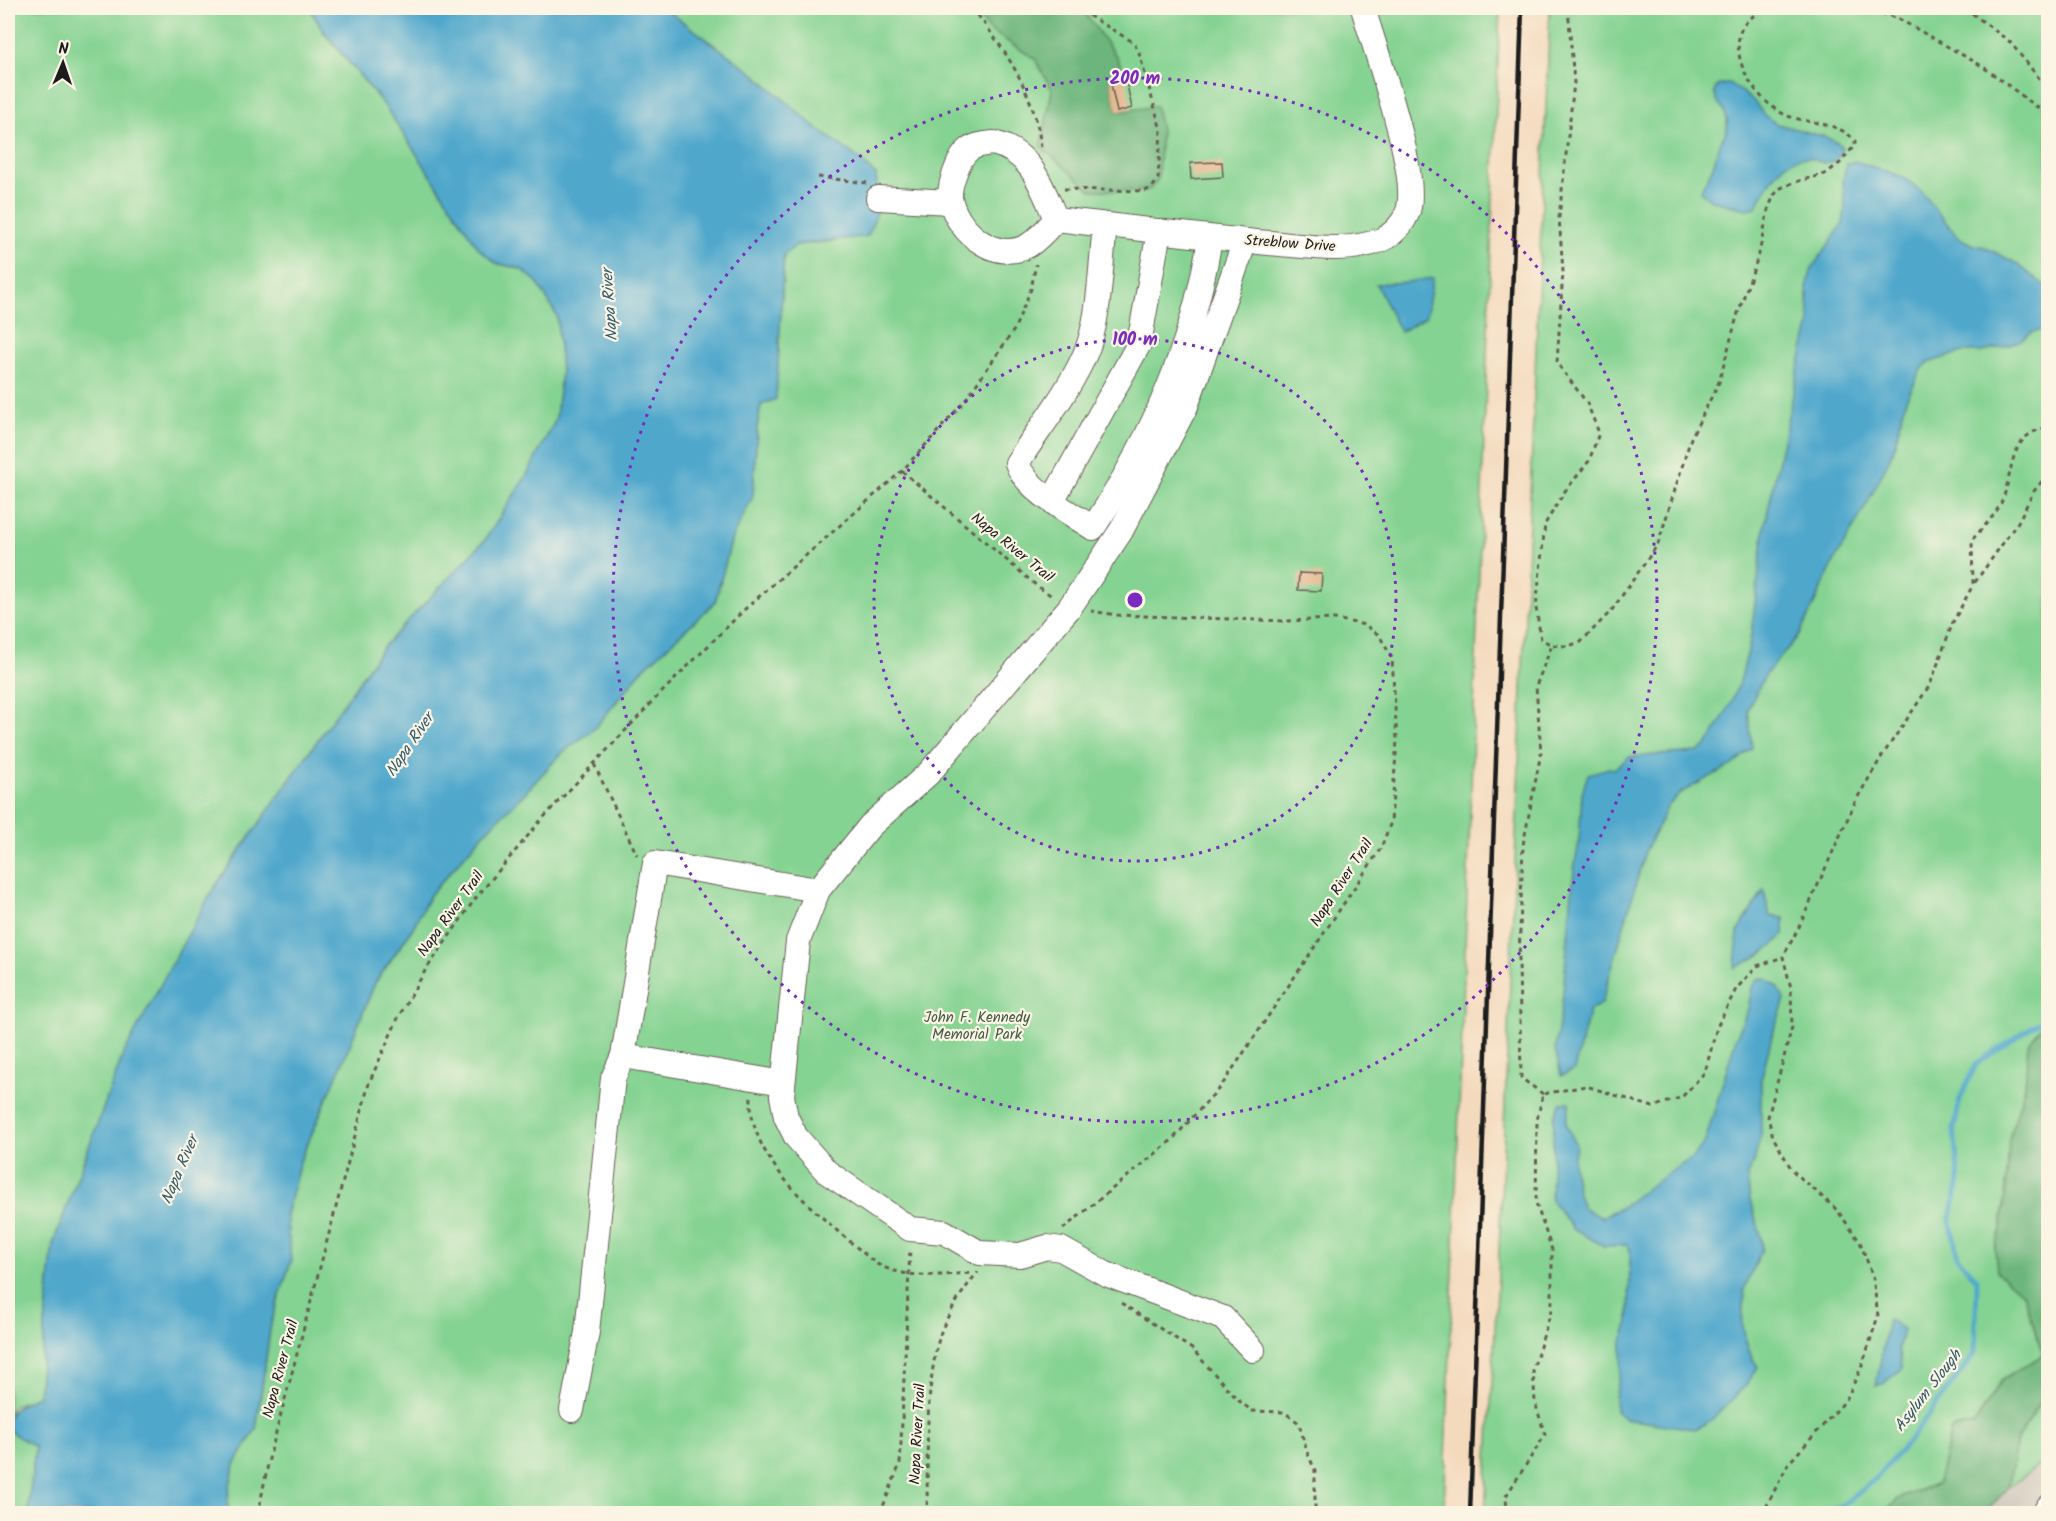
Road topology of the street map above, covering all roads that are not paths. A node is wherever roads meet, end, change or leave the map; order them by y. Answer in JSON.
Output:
{"nodes":[{"id":1,"x":1363,"y":8,"type":"edge"},
{"id":2,"x":878,"y":198,"type":"dead end"},
{"id":3,"x":951,"y":202,"type":"junction"},
{"id":4,"x":1105,"y":225,"type":"junction"},
{"id":5,"x":1048,"y":227,"type":"junction"},
{"id":6,"x":1159,"y":231,"type":"junction"},
{"id":7,"x":1209,"y":238,"type":"junction"},
{"id":8,"x":1245,"y":241,"type":"junction"},
{"id":9,"x":1052,"y":501,"type":"junction"},
{"id":10,"x":818,"y":890,"type":"junction"},
{"id":11,"x":623,"y":1056,"type":"junction"},
{"id":12,"x":783,"y":1083,"type":"junction"},
{"id":13,"x":1253,"y":1350,"type":"dead end"},
{"id":14,"x":572,"y":1410,"type":"dead end"},
{"id":15,"x":2049,"y":1507,"type":"edge"},
{"id":16,"x":2044,"y":1514,"type":"edge"}],
"edges":[{"from":1,"to":8,"type":"street","name":"Streblow Drive"},
{"from":2,"to":3,"type":"street"},
{"from":3,"to":5,"type":"street"},
{"from":3,"to":5,"type":"street"},
{"from":4,"to":5,"type":"street","name":"Streblow Drive"},
{"from":4,"to":6,"type":"street","name":"Streblow Drive"},
{"from":4,"to":9,"type":"street"},
{"from":6,"to":7,"type":"street","name":"Streblow Drive"},
{"from":6,"to":9,"type":"street"},
{"from":7,"to":8,"type":"street","name":"Streblow Drive"},
{"from":7,"to":9,"type":"street"},
{"from":8,"to":10,"type":"street"},
{"from":10,"to":11,"type":"street"},
{"from":10,"to":12,"type":"street"},
{"from":11,"to":12,"type":"street"},
{"from":11,"to":14,"type":"street"},
{"from":12,"to":13,"type":"street"},
{"from":15,"to":16,"type":"street"}]}
